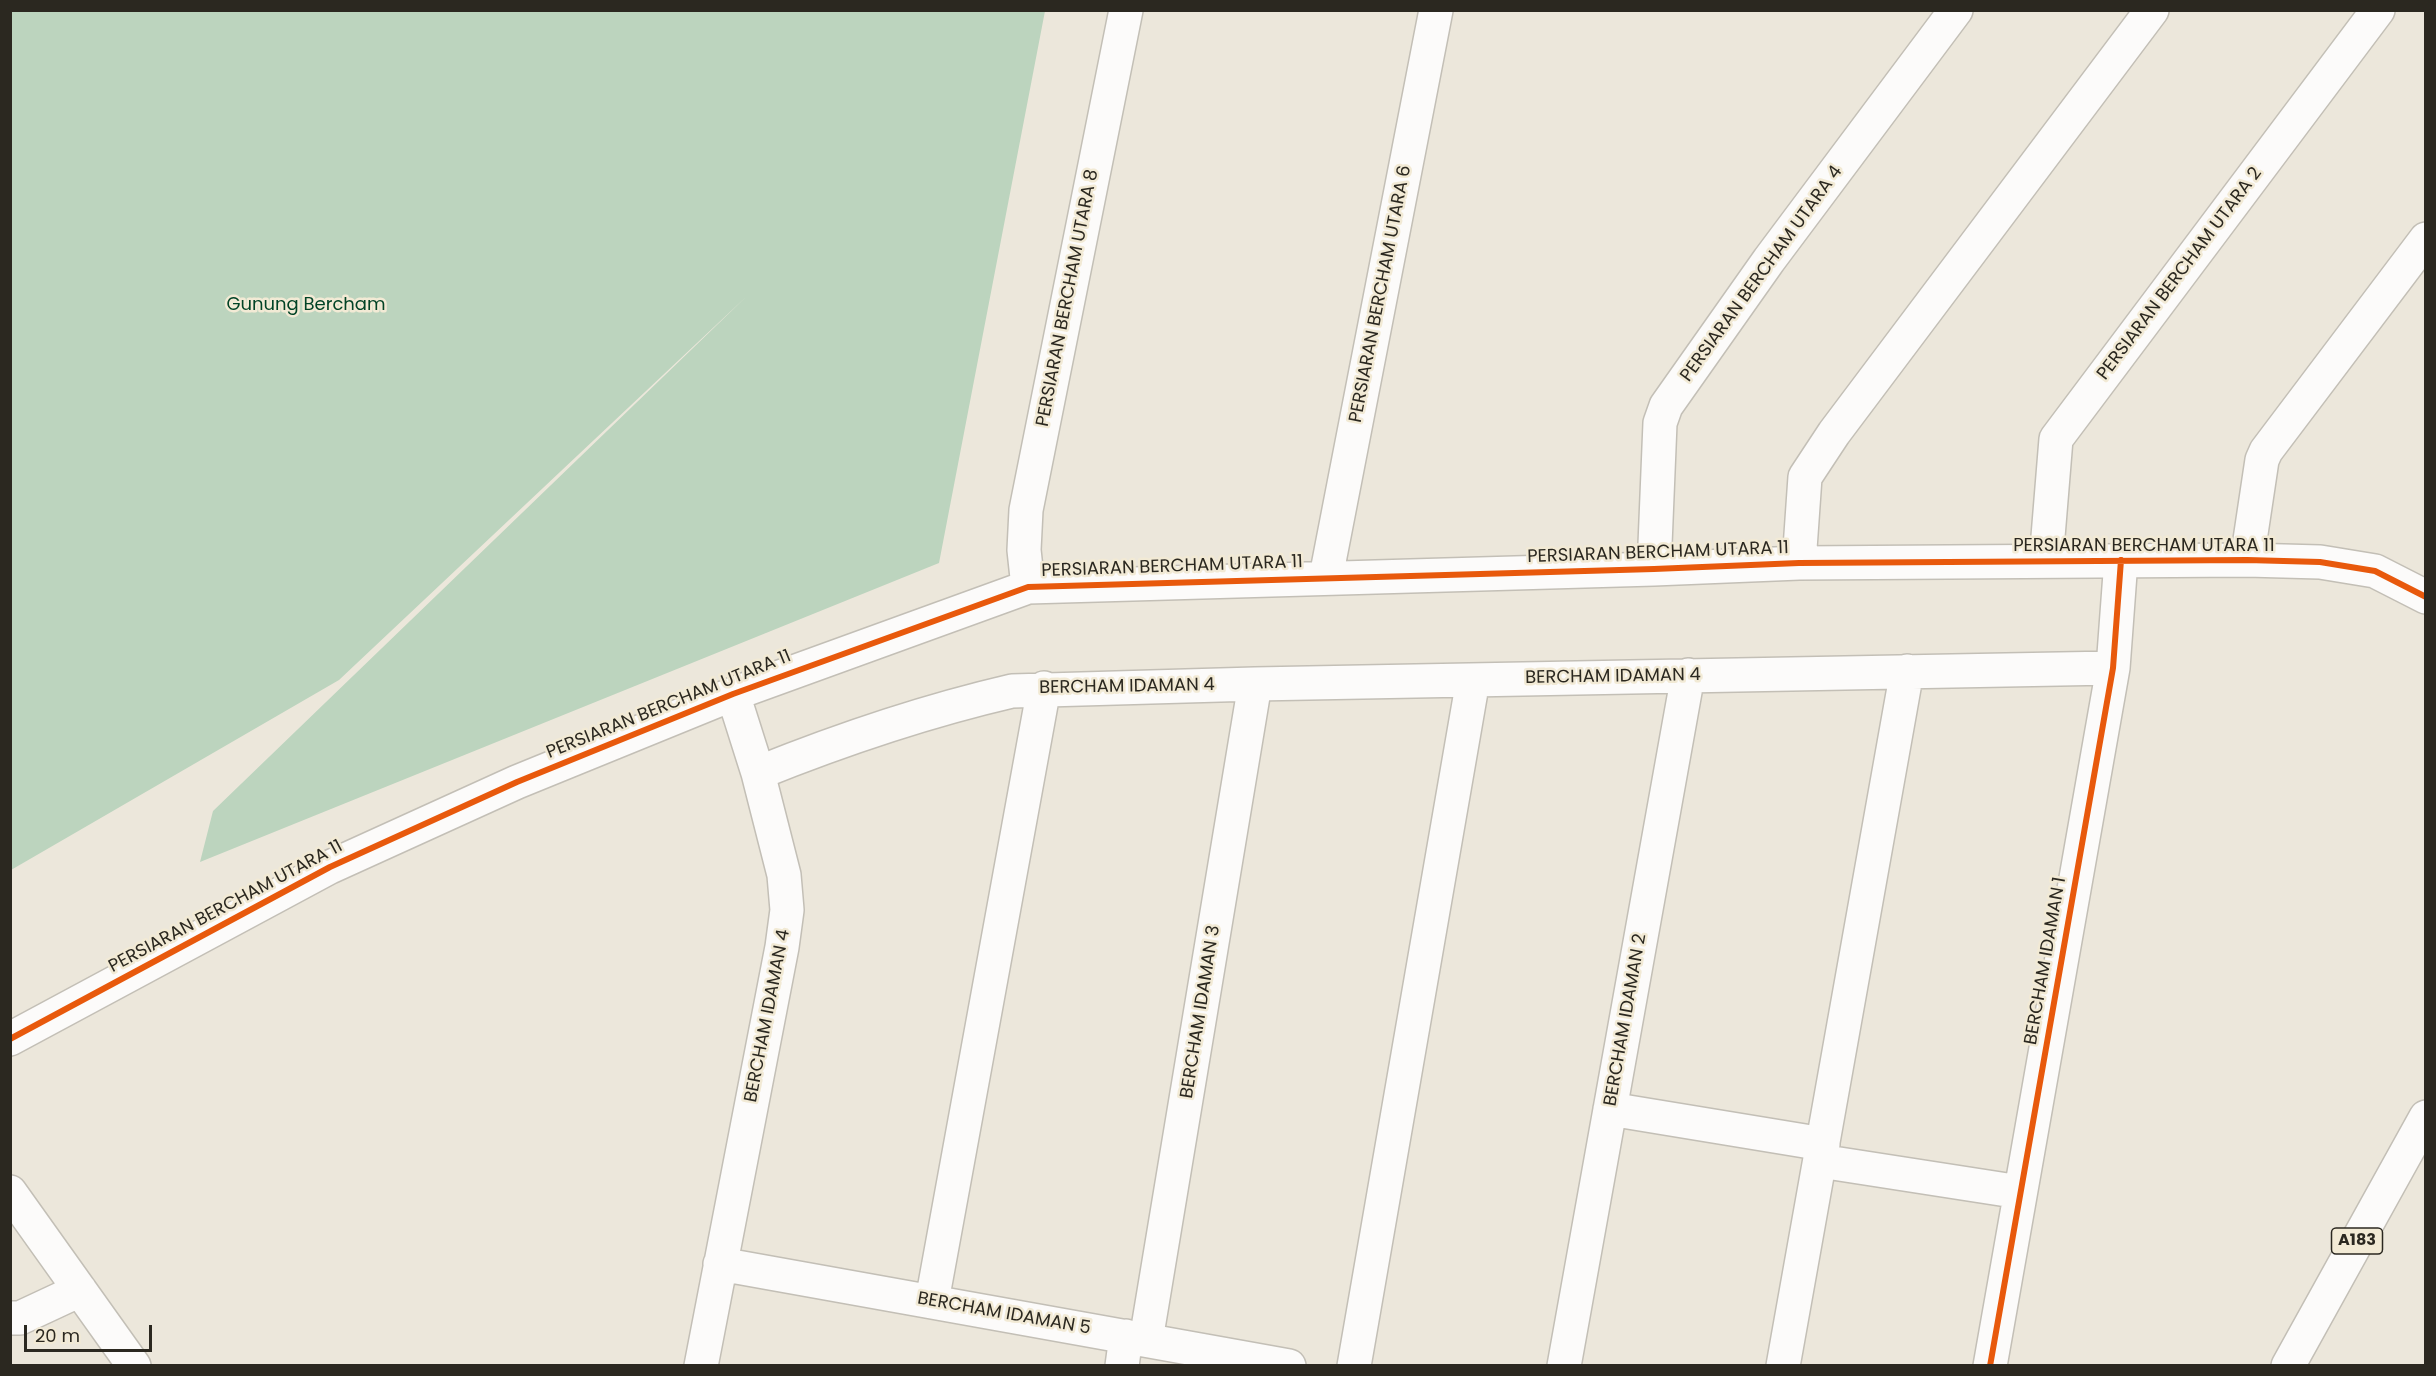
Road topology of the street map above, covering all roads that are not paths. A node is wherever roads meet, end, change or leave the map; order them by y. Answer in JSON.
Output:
{"nodes":[{"id":1,"x":1126,"y":10,"type":"edge"},
{"id":2,"x":1436,"y":10,"type":"edge"},
{"id":3,"x":1956,"y":10,"type":"edge"},
{"id":4,"x":2152,"y":10,"type":"edge"},
{"id":5,"x":2378,"y":10,"type":"edge"},
{"id":6,"x":2426,"y":238,"type":"edge"},
{"id":7,"x":2121,"y":560,"type":"junction"},
{"id":8,"x":2247,"y":560,"type":"junction"},
{"id":9,"x":2046,"y":561,"type":"junction"},
{"id":10,"x":1799,"y":563,"type":"junction"},
{"id":11,"x":1654,"y":569,"type":"junction"},
{"id":12,"x":1326,"y":577,"type":"junction"},
{"id":13,"x":1028,"y":587,"type":"junction"},
{"id":14,"x":2426,"y":597,"type":"edge"},
{"id":15,"x":2113,"y":668,"type":"junction"},
{"id":16,"x":1907,"y":671,"type":"junction"},
{"id":17,"x":1688,"y":675,"type":"junction"},
{"id":18,"x":1473,"y":680,"type":"junction"},
{"id":19,"x":1255,"y":684,"type":"junction"},
{"id":20,"x":1044,"y":688,"type":"junction"},
{"id":21,"x":733,"y":694,"type":"junction"},
{"id":22,"x":758,"y":773,"type":"junction"},
{"id":23,"x":10,"y":1039,"type":"edge"},
{"id":24,"x":1610,"y":1109,"type":"junction"},
{"id":25,"x":2426,"y":1117,"type":"edge"},
{"id":26,"x":1821,"y":1153,"type":"junction"},
{"id":27,"x":2020,"y":1191,"type":"junction"},
{"id":28,"x":10,"y":1192,"type":"edge"},
{"id":29,"x":720,"y":1263,"type":"junction"},
{"id":30,"x":80,"y":1290,"type":"junction"},
{"id":31,"x":932,"y":1301,"type":"junction"},
{"id":32,"x":10,"y":1318,"type":"edge"},
{"id":33,"x":1131,"y":1347,"type":"edge"},
{"id":34,"x":134,"y":1365,"type":"edge"},
{"id":35,"x":701,"y":1365,"type":"edge"},
{"id":36,"x":1289,"y":1365,"type":"edge"},
{"id":37,"x":1354,"y":1365,"type":"edge"},
{"id":38,"x":1564,"y":1365,"type":"edge"},
{"id":39,"x":1783,"y":1365,"type":"edge"},
{"id":40,"x":1989,"y":1365,"type":"edge"},
{"id":41,"x":2288,"y":1365,"type":"edge"}],
"edges":[{"from":1,"to":13,"type":"street","name":"PERSIARAN BERCHAM UTARA 8"},
{"from":2,"to":12,"type":"street","name":"PERSIARAN BERCHAM UTARA 6"},
{"from":3,"to":11,"type":"street","name":"PERSIARAN BERCHAM UTARA 4"},
{"from":4,"to":10,"type":"street"},
{"from":5,"to":9,"type":"street","name":"PERSIARAN BERCHAM UTARA 2"},
{"from":6,"to":8,"type":"street"},
{"from":7,"to":8,"type":"street","name":"PERSIARAN BERCHAM UTARA 11"},
{"from":7,"to":9,"type":"street","name":"PERSIARAN BERCHAM UTARA 11"},
{"from":7,"to":15,"type":"street","name":"BERCHAM IDAMAN 1"},
{"from":8,"to":14,"type":"street","name":"PERSIARAN BERCHAM UTARA 11"},
{"from":9,"to":10,"type":"street","name":"PERSIARAN BERCHAM UTARA 11"},
{"from":10,"to":11,"type":"street","name":"PERSIARAN BERCHAM UTARA 11"},
{"from":11,"to":12,"type":"street","name":"PERSIARAN BERCHAM UTARA 11"},
{"from":12,"to":13,"type":"street","name":"PERSIARAN BERCHAM UTARA 11"},
{"from":13,"to":21,"type":"street","name":"PERSIARAN BERCHAM UTARA 11"},
{"from":15,"to":16,"type":"street","name":"BERCHAM IDAMAN 4"},
{"from":15,"to":27,"type":"street","name":"BERCHAM IDAMAN 1"},
{"from":16,"to":17,"type":"street","name":"BERCHAM IDAMAN 4"},
{"from":16,"to":26,"type":"street"},
{"from":17,"to":18,"type":"street","name":"BERCHAM IDAMAN 4"},
{"from":17,"to":24,"type":"street","name":"BERCHAM IDAMAN 2"},
{"from":18,"to":19,"type":"street","name":"BERCHAM IDAMAN 4"},
{"from":18,"to":37,"type":"street"},
{"from":19,"to":20,"type":"street","name":"BERCHAM IDAMAN 4"},
{"from":19,"to":33,"type":"street","name":"BERCHAM IDAMAN 3"},
{"from":20,"to":22,"type":"street","name":"BERCHAM IDAMAN 4"},
{"from":20,"to":31,"type":"street"},
{"from":21,"to":22,"type":"street"},
{"from":21,"to":23,"type":"street","name":"PERSIARAN BERCHAM UTARA 11"},
{"from":22,"to":29,"type":"street","name":"BERCHAM IDAMAN 4"},
{"from":24,"to":26,"type":"street"},
{"from":24,"to":38,"type":"street","name":"BERCHAM IDAMAN 2"},
{"from":25,"to":41,"type":"street","number":"A183"},
{"from":26,"to":27,"type":"street"},
{"from":26,"to":39,"type":"street"},
{"from":27,"to":40,"type":"street","name":"BERCHAM IDAMAN 1"},
{"from":28,"to":30,"type":"street"},
{"from":29,"to":31,"type":"street","name":"BERCHAM IDAMAN 5"},
{"from":29,"to":35,"type":"street","name":"BERCHAM IDAMAN 4"},
{"from":30,"to":32,"type":"street"},
{"from":30,"to":34,"type":"street"},
{"from":31,"to":33,"type":"street","name":"BERCHAM IDAMAN 5"},
{"from":33,"to":36,"type":"street","name":"BERCHAM IDAMAN 5"}]}
